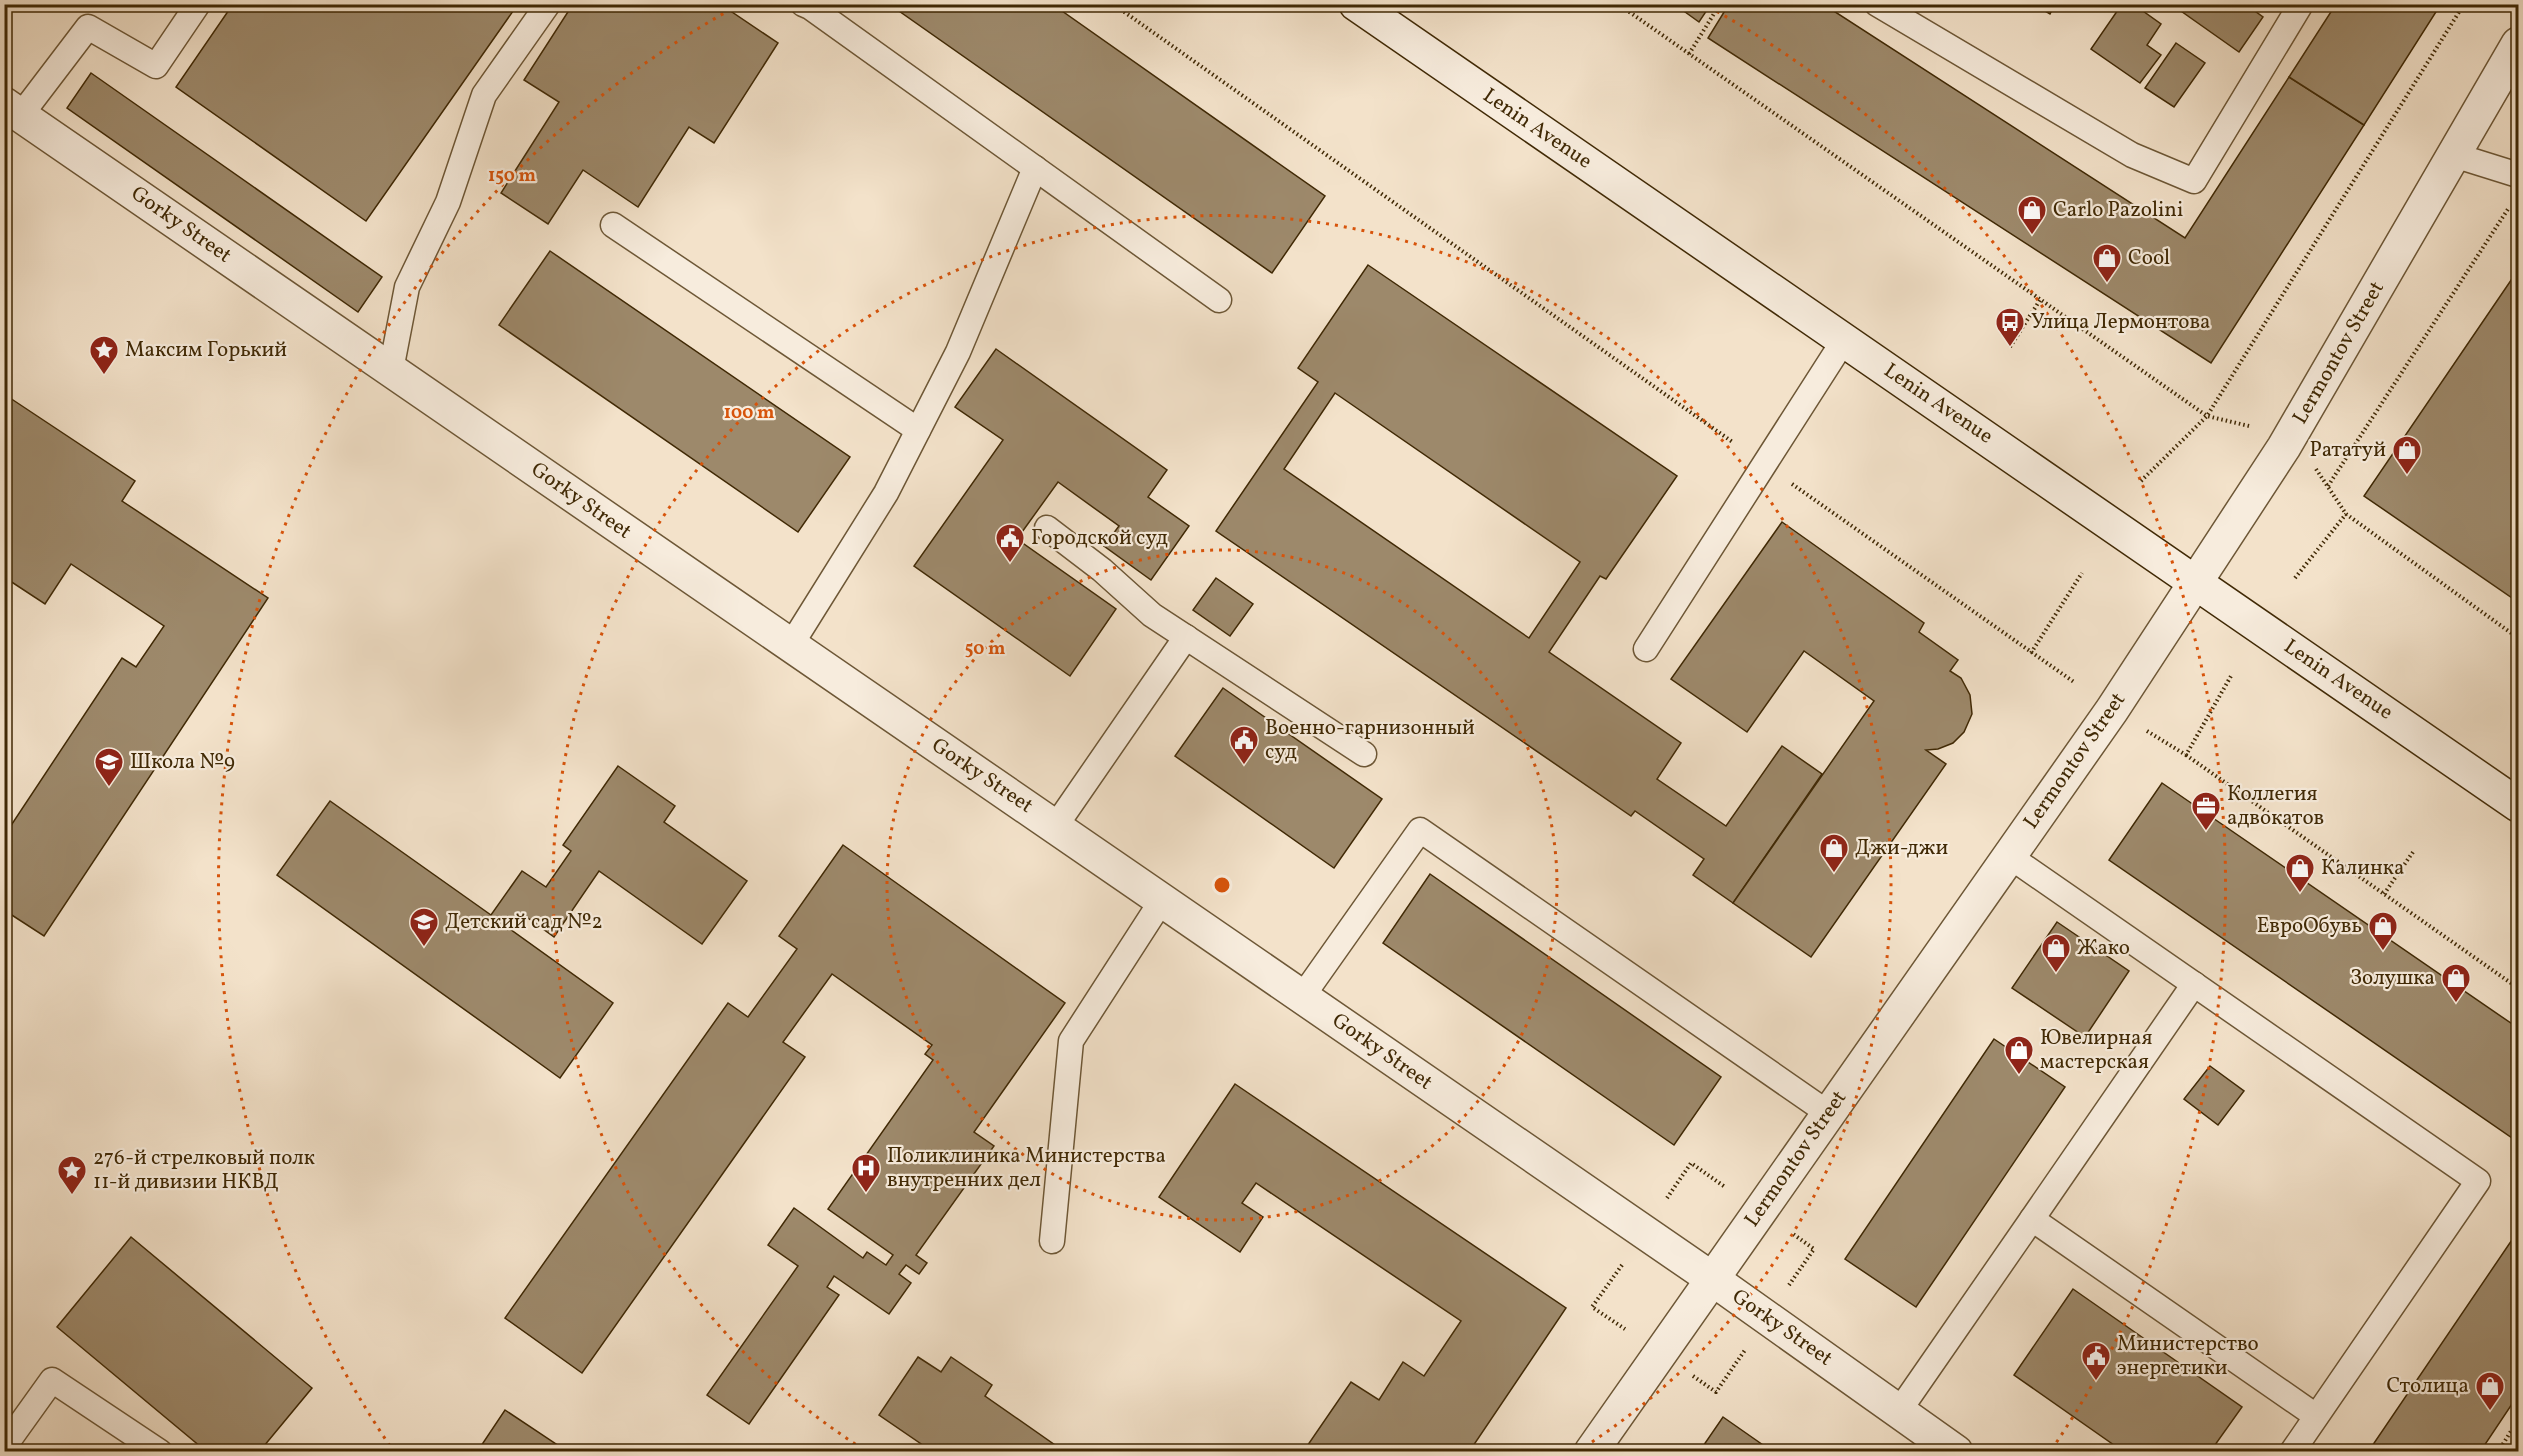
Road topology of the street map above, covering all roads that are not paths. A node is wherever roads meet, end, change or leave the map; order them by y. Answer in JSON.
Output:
{"nodes":[{"id":1,"x":198,"y":4,"type":"edge"},
{"id":2,"x":548,"y":4,"type":"edge"},
{"id":3,"x":803,"y":4,"type":"edge"},
{"id":4,"x":1356,"y":4,"type":"edge"},
{"id":5,"x":1876,"y":4,"type":"edge"},
{"id":6,"x":2301,"y":4,"type":"edge"},
{"id":7,"x":2518,"y":44,"type":"edge"},
{"id":8,"x":13,"y":110,"type":"edge"},
{"id":9,"x":2454,"y":155,"type":"junction"},
{"id":10,"x":1035,"y":168,"type":"junction"},
{"id":11,"x":2518,"y":175,"type":"edge"},
{"id":12,"x":613,"y":225,"type":"dead end"},
{"id":13,"x":1219,"y":300,"type":"dead end"},
{"id":14,"x":1844,"y":340,"type":"junction"},
{"id":15,"x":391,"y":370,"type":"junction"},
{"id":16,"x":918,"y":430,"type":"junction"},
{"id":17,"x":1047,"y":528,"type":"dead end"},
{"id":18,"x":2196,"y":582,"type":"junction"},
{"id":19,"x":1186,"y":637,"type":"junction"},
{"id":20,"x":791,"y":645,"type":"junction"},
{"id":21,"x":1646,"y":649,"type":"dead end"},
{"id":22,"x":1364,"y":754,"type":"dead end"},
{"id":23,"x":2518,"y":805,"type":"edge"},
{"id":24,"x":1055,"y":827,"type":"junction"},
{"id":25,"x":2009,"y":856,"type":"junction"},
{"id":26,"x":1162,"y":900,"type":"junction"},
{"id":27,"x":2194,"y":984,"type":"junction"},
{"id":28,"x":1302,"y":997,"type":"junction"},
{"id":29,"x":1828,"y":1113,"type":"junction"},
{"id":30,"x":2032,"y":1219,"type":"junction"},
{"id":31,"x":1052,"y":1241,"type":"dead end"},
{"id":32,"x":1712,"y":1278,"type":"junction"},
{"id":33,"x":1899,"y":1411,"type":"junction"},
{"id":34,"x":2316,"y":1416,"type":"junction"},
{"id":35,"x":4,"y":1447,"type":"edge"},
{"id":36,"x":160,"y":1452,"type":"edge"},
{"id":37,"x":1591,"y":1452,"type":"edge"},
{"id":38,"x":1956,"y":1452,"type":"edge"},
{"id":39,"x":2292,"y":1452,"type":"edge"}],
"edges":[{"from":1,"to":8,"type":"lane"},
{"from":2,"to":15,"type":"lane"},
{"from":3,"to":10,"type":"lane"},
{"from":4,"to":14,"type":"street","name":"Lenin Avenue"},
{"from":5,"to":6,"type":"lane"},
{"from":7,"to":9,"type":"street","name":"Lermontov Street"},
{"from":8,"to":15,"type":"street","name":"Gorky Street"},
{"from":9,"to":11,"type":"lane"},
{"from":9,"to":18,"type":"street","name":"Lermontov Street"},
{"from":10,"to":13,"type":"lane"},
{"from":10,"to":16,"type":"lane"},
{"from":12,"to":16,"type":"lane"},
{"from":14,"to":18,"type":"street","name":"Lenin Avenue"},
{"from":14,"to":21,"type":"lane"},
{"from":15,"to":20,"type":"street","name":"Gorky Street"},
{"from":16,"to":20,"type":"lane"},
{"from":17,"to":19,"type":"lane"},
{"from":18,"to":23,"type":"street","name":"Lenin Avenue"},
{"from":18,"to":25,"type":"street","name":"Lermontov Street"},
{"from":19,"to":22,"type":"lane"},
{"from":19,"to":24,"type":"lane"},
{"from":20,"to":24,"type":"street","name":"Gorky Street"},
{"from":24,"to":26,"type":"street","name":"Gorky Street"},
{"from":25,"to":27,"type":"lane"},
{"from":25,"to":29,"type":"street","name":"Lermontov Street"},
{"from":26,"to":28,"type":"street","name":"Gorky Street"},
{"from":26,"to":31,"type":"lane"},
{"from":27,"to":30,"type":"lane"},
{"from":27,"to":34,"type":"lane"},
{"from":28,"to":29,"type":"lane"},
{"from":28,"to":32,"type":"street","name":"Gorky Street"},
{"from":29,"to":32,"type":"street","name":"Lermontov Street"},
{"from":30,"to":33,"type":"lane"},
{"from":30,"to":34,"type":"lane"},
{"from":32,"to":33,"type":"street","name":"Gorky Street"},
{"from":32,"to":37,"type":"street","name":"Lermontov Street"},
{"from":33,"to":38,"type":"street","name":"Gorky Street"},
{"from":34,"to":39,"type":"lane"},
{"from":35,"to":36,"type":"lane"}]}
